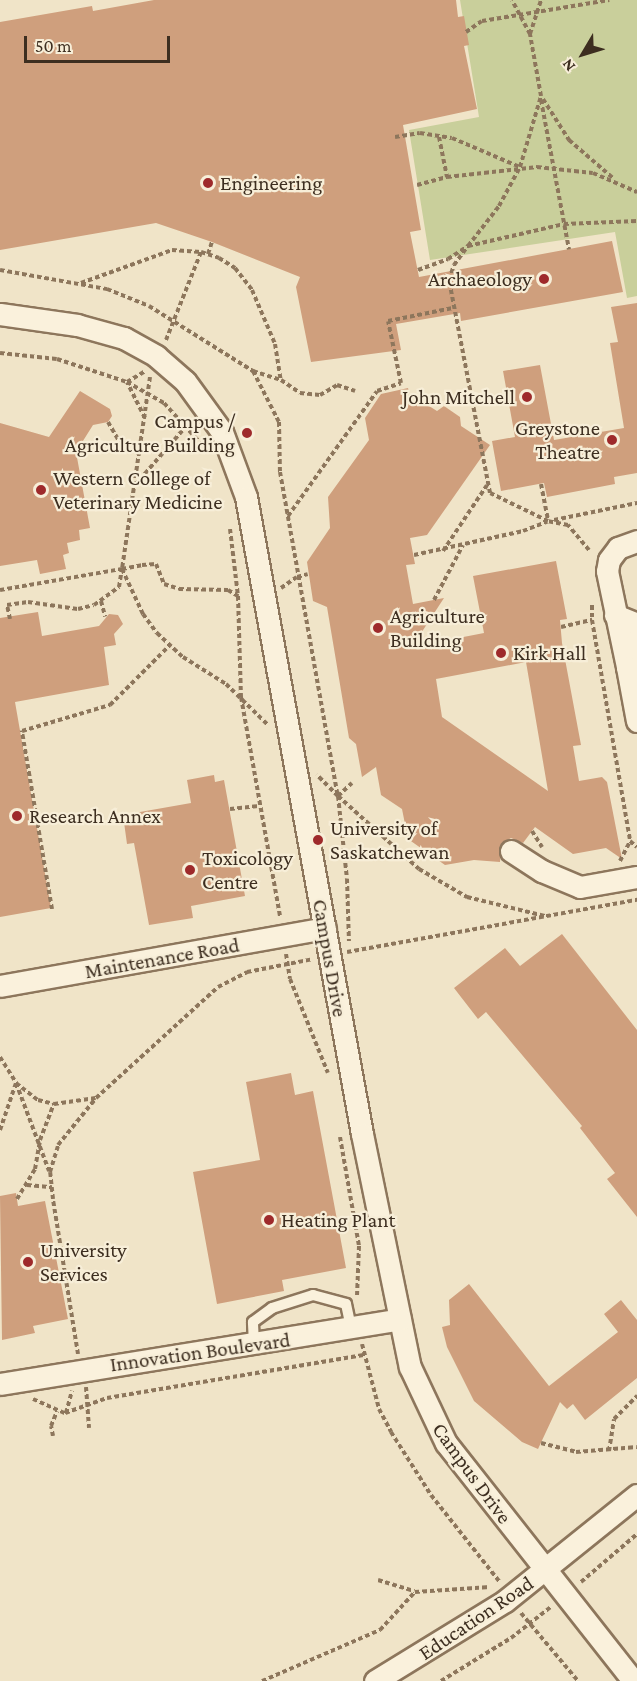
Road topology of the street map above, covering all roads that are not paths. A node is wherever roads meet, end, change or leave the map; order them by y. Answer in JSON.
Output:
{"nodes":[{"id":1,"x":0,"y":314,"type":"edge"},
{"id":2,"x":637,"y":541,"type":"edge"},
{"id":3,"x":615,"y":615,"type":"junction"},
{"id":4,"x":637,"y":624,"type":"edge"},
{"id":5,"x":637,"y":640,"type":"edge"},
{"id":6,"x":627,"y":667,"type":"junction"},
{"id":7,"x":637,"y":721,"type":"edge"},
{"id":8,"x":511,"y":851,"type":"dead end"},
{"id":9,"x":637,"y":878,"type":"edge"},
{"id":10,"x":325,"y":928,"type":"junction"},
{"id":11,"x":0,"y":986,"type":"edge"},
{"id":12,"x":400,"y":1319,"type":"junction"},
{"id":13,"x":356,"y":1327,"type":"junction"},
{"id":14,"x":254,"y":1343,"type":"junction"},
{"id":15,"x":0,"y":1384,"type":"edge"},
{"id":16,"x":637,"y":1495,"type":"edge"},
{"id":17,"x":545,"y":1570,"type":"junction"},
{"id":18,"x":375,"y":1681,"type":"edge"},
{"id":19,"x":633,"y":1681,"type":"edge"}],
"edges":[{"from":1,"to":10,"type":"street","name":"Campus Drive"},
{"from":2,"to":3,"type":"street"},
{"from":3,"to":4,"type":"street"},
{"from":3,"to":6,"type":"street"},
{"from":5,"to":6,"type":"street"},
{"from":6,"to":7,"type":"street"},
{"from":8,"to":9,"type":"street"},
{"from":10,"to":11,"type":"street","name":"Maintenance Road"},
{"from":10,"to":12,"type":"street","name":"Campus Drive"},
{"from":12,"to":13,"type":"street","name":"Innovation Boulevard"},
{"from":12,"to":17,"type":"street","name":"Campus Drive"},
{"from":13,"to":14,"type":"street","name":"Innovation Boulevard"},
{"from":13,"to":14,"type":"lane"},
{"from":14,"to":15,"type":"street","name":"Innovation Boulevard"},
{"from":16,"to":17,"type":"street","name":"Education Road"},
{"from":17,"to":18,"type":"street","name":"Education Road"},
{"from":17,"to":19,"type":"street","name":"Campus Drive"}]}
